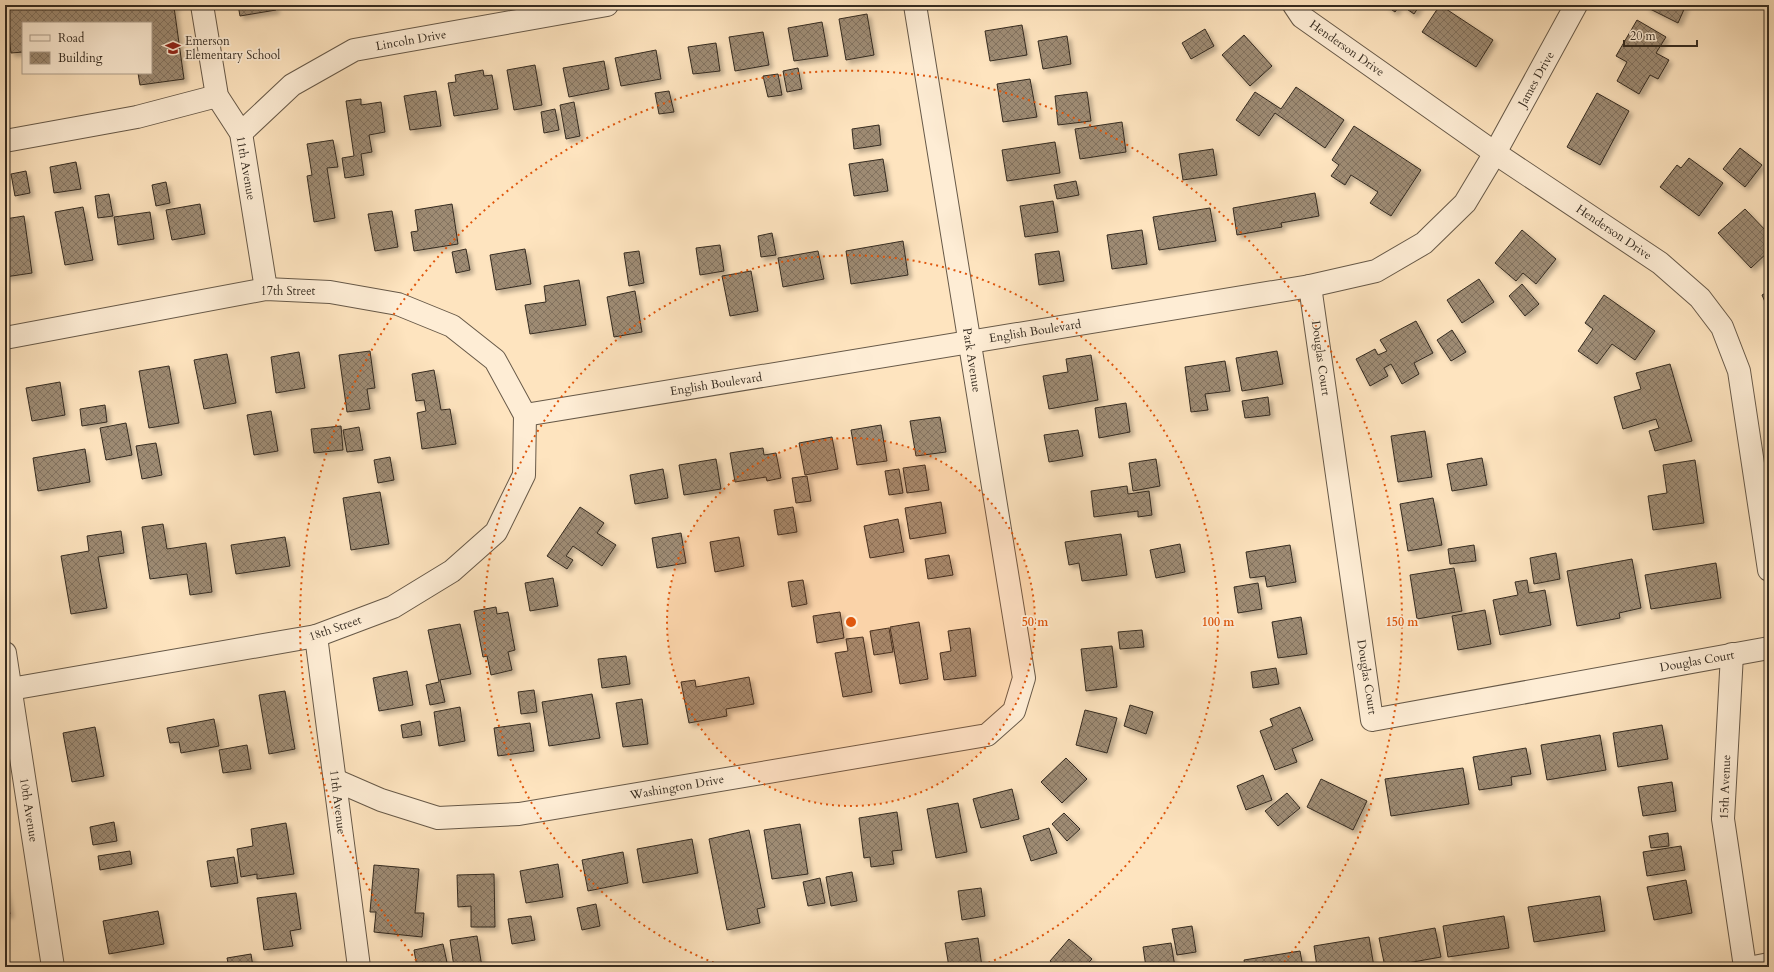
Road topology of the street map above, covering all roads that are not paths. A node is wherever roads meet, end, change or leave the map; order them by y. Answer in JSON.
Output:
{"nodes":[{"id":1,"x":202,"y":5,"type":"edge"},
{"id":2,"x":607,"y":5,"type":"edge"},
{"id":3,"x":1294,"y":5,"type":"edge"},
{"id":4,"x":1576,"y":5,"type":"edge"},
{"id":5,"x":916,"y":6,"type":"edge"},
{"id":6,"x":515,"y":13,"type":"edge"},
{"id":7,"x":217,"y":96,"type":"junction"},
{"id":8,"x":241,"y":133,"type":"junction"},
{"id":9,"x":5,"y":141,"type":"edge"},
{"id":10,"x":1495,"y":152,"type":"junction"},
{"id":11,"x":1310,"y":286,"type":"junction"},
{"id":12,"x":266,"y":289,"type":"junction"},
{"id":13,"x":5,"y":338,"type":"edge"},
{"id":14,"x":969,"y":342,"type":"junction"},
{"id":15,"x":525,"y":415,"type":"junction"},
{"id":16,"x":1769,"y":570,"type":"edge"},
{"id":17,"x":316,"y":636,"type":"junction"},
{"id":18,"x":1769,"y":648,"type":"edge"},
{"id":19,"x":5,"y":653,"type":"edge"},
{"id":20,"x":1732,"y":654,"type":"junction"},
{"id":21,"x":8,"y":689,"type":"edge"},
{"id":22,"x":1014,"y":711,"type":"joint"},
{"id":23,"x":335,"y":780,"type":"junction"},
{"id":24,"x":1769,"y":964,"type":"edge"},
{"id":25,"x":53,"y":967,"type":"edge"},
{"id":26,"x":359,"y":967,"type":"edge"},
{"id":27,"x":1745,"y":967,"type":"edge"},
{"id":28,"x":1754,"y":967,"type":"edge"}],
"edges":[{"from":1,"to":7,"type":"street","name":"11th Avenue"},
{"from":2,"to":6,"type":"street","name":"Lincoln Drive"},
{"from":3,"to":10,"type":"street","name":"Henderson Drive"},
{"from":4,"to":10,"type":"street","name":"James Drive"},
{"from":5,"to":14,"type":"street","name":"Park Avenue"},
{"from":6,"to":8,"type":"street","name":"Lincoln Drive"},
{"from":7,"to":8,"type":"street","name":"11th Avenue"},
{"from":7,"to":9,"type":"street"},
{"from":8,"to":12,"type":"street","name":"11th Avenue"},
{"from":10,"to":11,"type":"street","name":"English Boulevard"},
{"from":10,"to":16,"type":"street","name":"Henderson Drive"},
{"from":11,"to":14,"type":"street","name":"English Boulevard"},
{"from":11,"to":20,"type":"street","name":"Douglas Court"},
{"from":12,"to":13,"type":"street","name":"17th Street"},
{"from":12,"to":15,"type":"street","name":"17th Street"},
{"from":14,"to":15,"type":"street","name":"English Boulevard"},
{"from":14,"to":22,"type":"street","name":"Park Avenue"},
{"from":15,"to":17,"type":"street","name":"18th Street"},
{"from":17,"to":21,"type":"street","name":"18th Street"},
{"from":17,"to":23,"type":"street","name":"11th Avenue"},
{"from":18,"to":20,"type":"street","name":"Douglas Court"},
{"from":19,"to":21,"type":"street","name":"10th Avenue"},
{"from":20,"to":27,"type":"street","name":"15th Avenue"},
{"from":21,"to":25,"type":"street","name":"10th Avenue"},
{"from":22,"to":23,"type":"street","name":"Washington Drive"},
{"from":23,"to":26,"type":"street","name":"11th Avenue"},
{"from":24,"to":28,"type":"street"}]}
